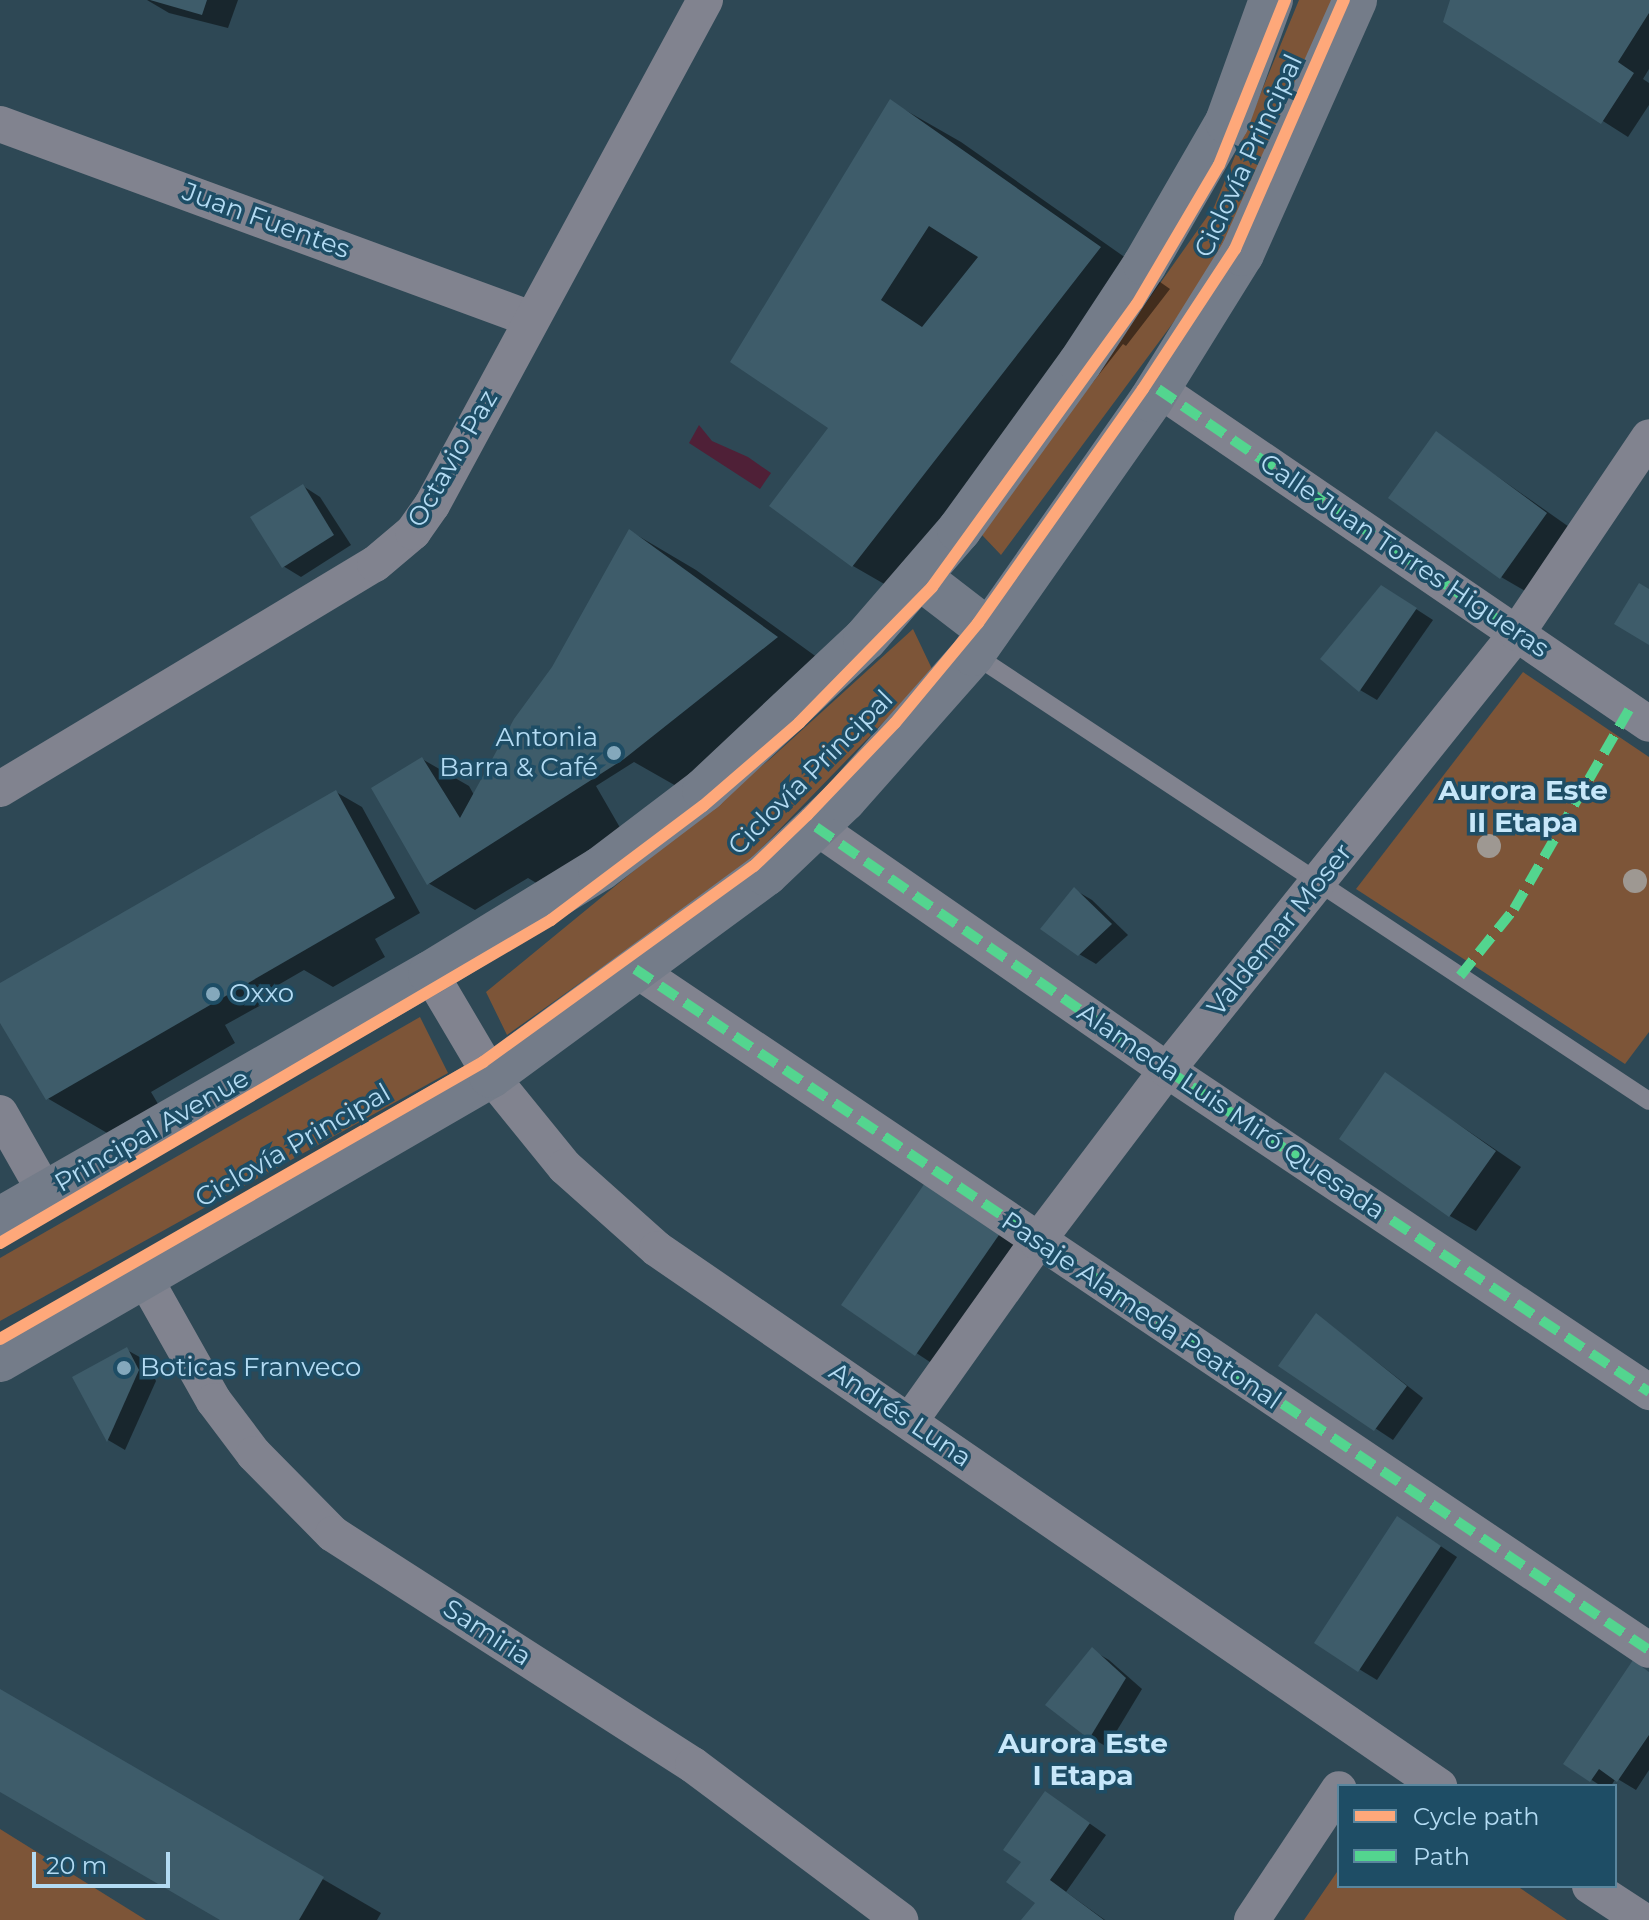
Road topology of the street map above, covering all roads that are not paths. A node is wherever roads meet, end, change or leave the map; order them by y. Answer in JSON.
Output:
{"nodes":[{"id":1,"x":705,"y":0,"type":"edge"},
{"id":2,"x":1271,"y":0,"type":"edge"},
{"id":3,"x":1355,"y":0,"type":"edge"},
{"id":4,"x":0,"y":124,"type":"edge"},
{"id":5,"x":531,"y":319,"type":"junction"},
{"id":6,"x":1158,"y":389,"type":"junction"},
{"id":7,"x":1649,"y":437,"type":"edge"},
{"id":8,"x":919,"y":577,"type":"junction"},
{"id":9,"x":1517,"y":633,"type":"junction"},
{"id":10,"x":981,"y":643,"type":"junction"},
{"id":11,"x":1649,"y":724,"type":"edge"},
{"id":12,"x":0,"y":789,"type":"edge"},
{"id":13,"x":816,"y":827,"type":"junction"},
{"id":14,"x":1317,"y":885,"type":"junction"},
{"id":15,"x":635,"y":969,"type":"junction"},
{"id":16,"x":430,"y":973,"type":"junction"},
{"id":17,"x":1167,"y":1070,"type":"junction"},
{"id":18,"x":491,"y":1076,"type":"junction"},
{"id":19,"x":1649,"y":1101,"type":"edge"},
{"id":20,"x":0,"y":1113,"type":"edge"},
{"id":21,"x":45,"y":1192,"type":"junction"},
{"id":22,"x":0,"y":1219,"type":"edge"},
{"id":23,"x":1037,"y":1242,"type":"junction"},
{"id":24,"x":144,"y":1277,"type":"junction"},
{"id":25,"x":0,"y":1360,"type":"edge"},
{"id":26,"x":1649,"y":1392,"type":"edge"},
{"id":27,"x":910,"y":1421,"type":"junction"},
{"id":28,"x":1649,"y":1650,"type":"edge"},
{"id":29,"x":1371,"y":1741,"type":"junction"},
{"id":30,"x":1343,"y":1784,"type":"edge"},
{"id":31,"x":1436,"y":1784,"type":"edge"},
{"id":32,"x":1337,"y":1792,"type":"edge"},
{"id":33,"x":1593,"y":1888,"type":"edge"},
{"id":34,"x":892,"y":1917,"type":"edge"},
{"id":35,"x":1252,"y":1920,"type":"edge"},
{"id":36,"x":1642,"y":1920,"type":"edge"}],
"edges":[{"from":1,"to":5,"type":"street","name":"Octavio Paz"},
{"from":2,"to":8,"type":"main road"},
{"from":3,"to":6,"type":"main road"},
{"from":4,"to":5,"type":"street","name":"Juan Fuentes"},
{"from":5,"to":12,"type":"street","name":"Octavio Paz"},
{"from":6,"to":9,"type":"street","name":"Calle Juan Torres Higueras"},
{"from":6,"to":10,"type":"main road"},
{"from":7,"to":9,"type":"street","name":"Valdemar Moser"},
{"from":8,"to":10,"type":"main road"},
{"from":8,"to":16,"type":"main road","name":"Principal Avenue"},
{"from":9,"to":11,"type":"street","name":"Calle Juan Torres Higueras"},
{"from":9,"to":14,"type":"street","name":"Valdemar Moser"},
{"from":10,"to":13,"type":"main road"},
{"from":10,"to":14,"type":"lane"},
{"from":13,"to":15,"type":"main road"},
{"from":13,"to":17,"type":"street","name":"Alameda Luis Miró Quesada"},
{"from":14,"to":17,"type":"street","name":"Valdemar Moser"},
{"from":14,"to":19,"type":"lane"},
{"from":15,"to":18,"type":"main road"},
{"from":15,"to":23,"type":"street","name":"Pasaje Alameda Peatonal"},
{"from":16,"to":18,"type":"street","name":"Andrés Luna"},
{"from":16,"to":21,"type":"main road","name":"Principal Avenue"},
{"from":17,"to":23,"type":"street","name":"Valdemar Moser"},
{"from":17,"to":26,"type":"street","name":"Alameda Luis Miró Quesada"},
{"from":18,"to":24,"type":"main road"},
{"from":18,"to":27,"type":"street","name":"Andrés Luna"},
{"from":20,"to":21,"type":"street"},
{"from":21,"to":22,"type":"main road","name":"Principal Avenue"},
{"from":23,"to":27,"type":"street","name":"Valdemar Moser"},
{"from":23,"to":28,"type":"street","name":"Pasaje Alameda Peatonal"},
{"from":24,"to":25,"type":"main road"},
{"from":24,"to":34,"type":"street","name":"Samiria"},
{"from":27,"to":29,"type":"street","name":"Andrés Luna"},
{"from":29,"to":30,"type":"street"},
{"from":29,"to":31,"type":"street","name":"Andrés Luna"},
{"from":32,"to":35,"type":"street"},
{"from":33,"to":36,"type":"street"}]}
